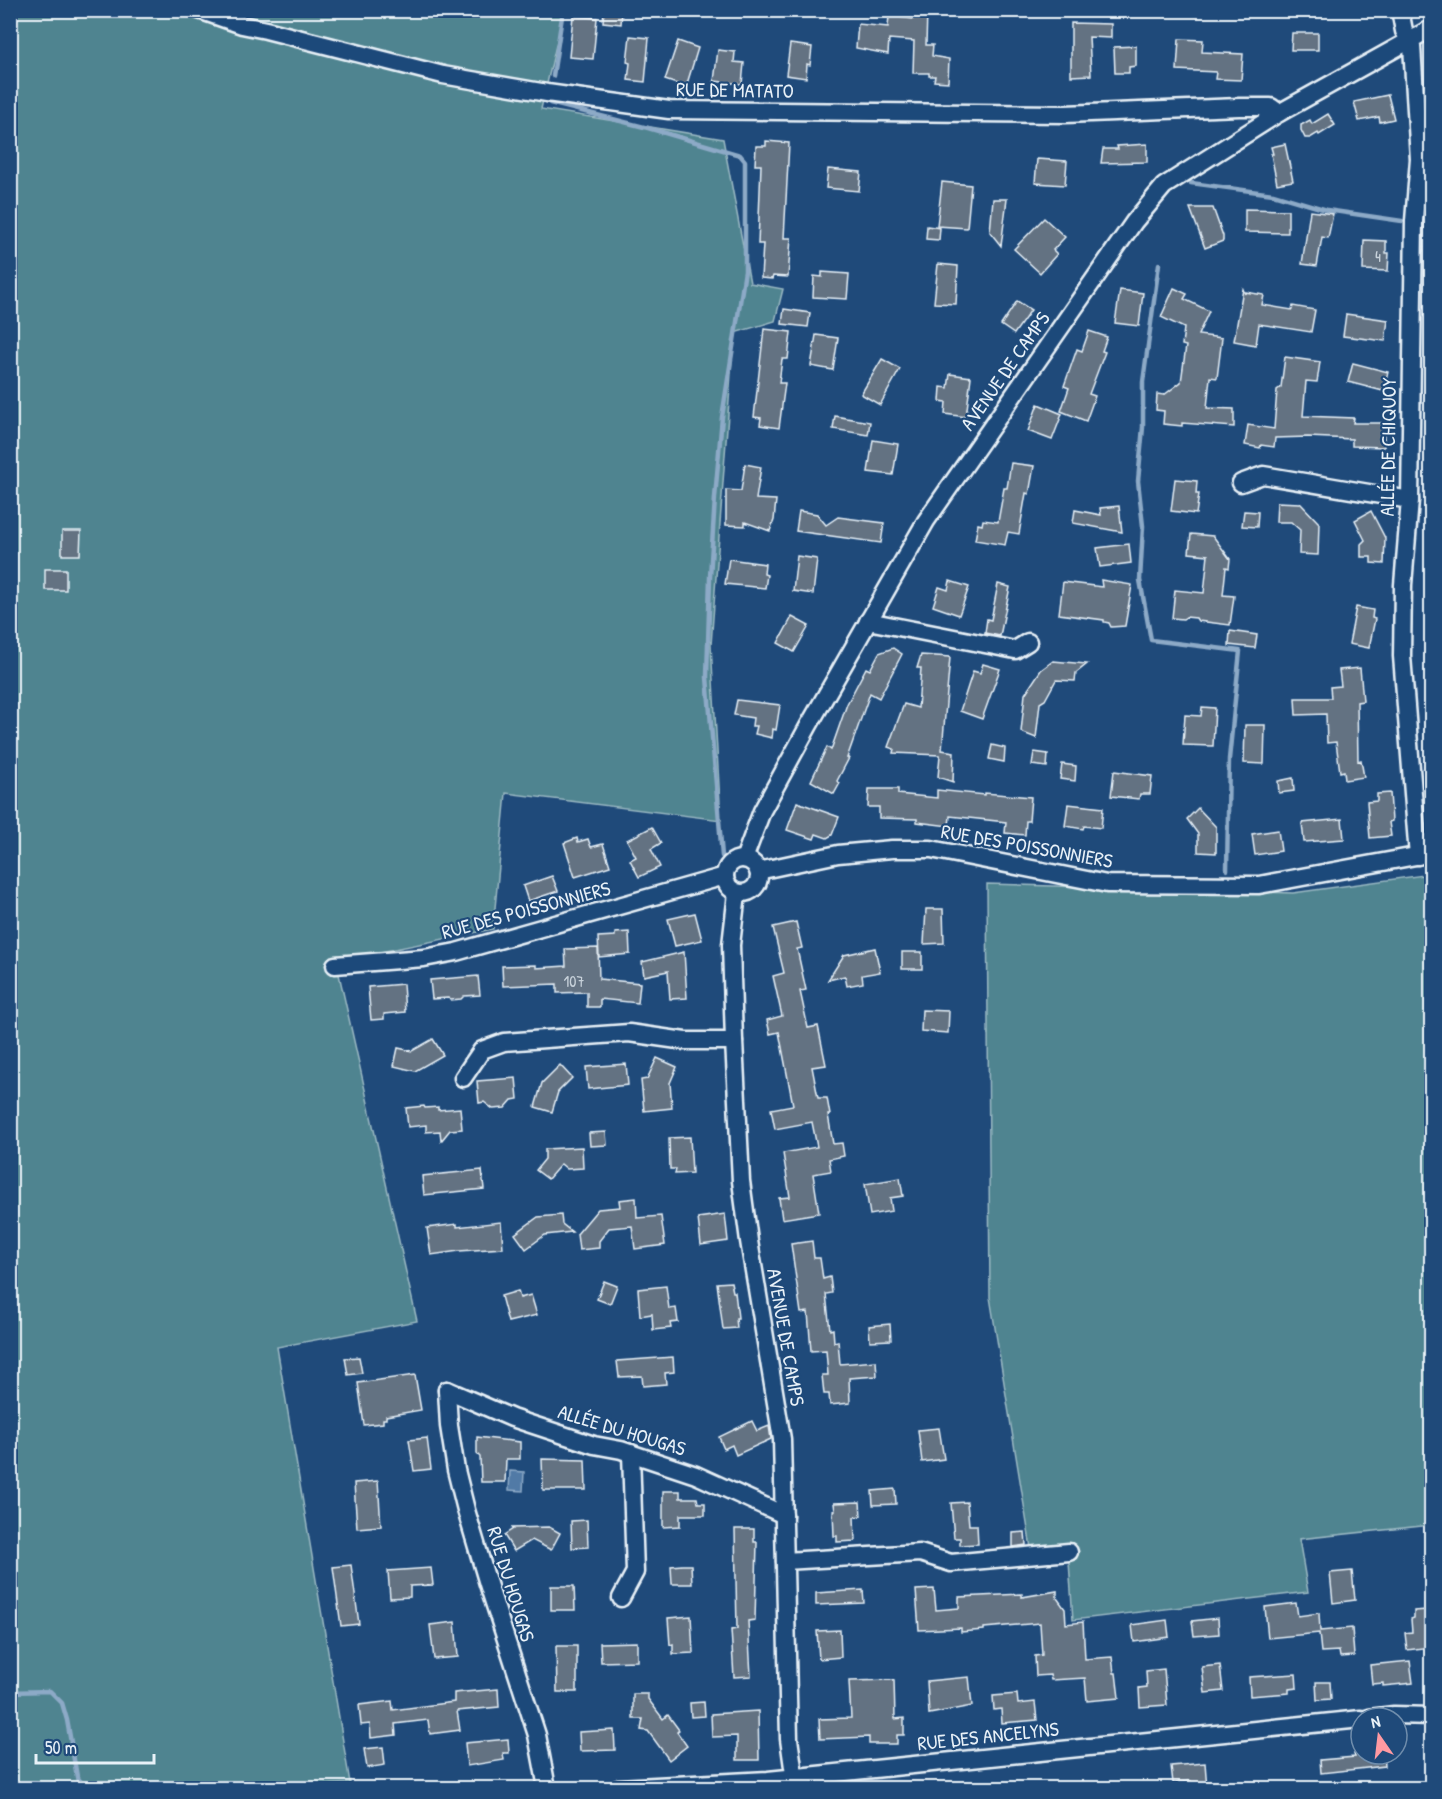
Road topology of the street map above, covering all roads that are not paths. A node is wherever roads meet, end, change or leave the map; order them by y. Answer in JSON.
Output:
{"nodes":[{"id":1,"x":199,"y":10,"type":"edge"},
{"id":2,"x":1400,"y":10,"type":"edge"},
{"id":3,"x":1431,"y":28,"type":"edge"},
{"id":4,"x":1409,"y":40,"type":"junction"},
{"id":5,"x":1280,"y":113,"type":"junction"},
{"id":6,"x":1241,"y":483,"type":"dead end"},
{"id":7,"x":1410,"y":500,"type":"junction"},
{"id":8,"x":868,"y":621,"type":"junction"},
{"id":9,"x":1028,"y":642,"type":"dead end"},
{"id":10,"x":1424,"y":854,"type":"edge"},
{"id":11,"x":744,"y":859,"type":"junction"},
{"id":12,"x":758,"y":871,"type":"junction"},
{"id":13,"x":725,"y":876,"type":"junction"},
{"id":14,"x":737,"y":893,"type":"junction"},
{"id":15,"x":335,"y":965,"type":"dead end"},
{"id":16,"x":734,"y":1041,"type":"junction"},
{"id":17,"x":463,"y":1078,"type":"dead end"},
{"id":18,"x":447,"y":1390,"type":"joint"},
{"id":19,"x":631,"y":1453,"type":"junction"},
{"id":20,"x":783,"y":1515,"type":"junction"},
{"id":21,"x":1069,"y":1552,"type":"dead end"},
{"id":22,"x":785,"y":1561,"type":"junction"},
{"id":23,"x":621,"y":1598,"type":"dead end"},
{"id":24,"x":1409,"y":1715,"type":"edge"},
{"id":25,"x":1431,"y":1716,"type":"edge"},
{"id":26,"x":1349,"y":1720,"type":"edge"},
{"id":27,"x":795,"y":1782,"type":"edge"},
{"id":28,"x":547,"y":1788,"type":"edge"},
{"id":29,"x":618,"y":1788,"type":"edge"}],
"edges":[{"from":1,"to":5,"type":"street","name":"RUE DE MATATO"},
{"from":2,"to":4,"type":"street","name":"ALLÉE DE CHIQUOY"},
{"from":3,"to":4,"type":"street","name":"AVENUE DE CAMPS"},
{"from":4,"to":5,"type":"street","name":"AVENUE DE CAMPS"},
{"from":4,"to":7,"type":"street","name":"ALLÉE DE CHIQUOY"},
{"from":5,"to":8,"type":"street","name":"AVENUE DE CAMPS"},
{"from":6,"to":7,"type":"street"},
{"from":7,"to":10,"type":"street","name":"ALLÉE DE CHIQUOY"},
{"from":8,"to":9,"type":"street"},
{"from":8,"to":11,"type":"street","name":"AVENUE DE CAMPS"},
{"from":10,"to":12,"type":"street","name":"RUE DES POISSONNIERS"},
{"from":11,"to":12,"type":"street"},
{"from":11,"to":13,"type":"street"},
{"from":12,"to":14,"type":"street"},
{"from":13,"to":14,"type":"street"},
{"from":13,"to":15,"type":"street","name":"RUE DES POISSONNIERS"},
{"from":14,"to":16,"type":"street","name":"AVENUE DE CAMPS"},
{"from":16,"to":17,"type":"street"},
{"from":16,"to":20,"type":"street","name":"AVENUE DE CAMPS"},
{"from":18,"to":19,"type":"street","name":"ALLÉE DU HOUGAS"},
{"from":18,"to":28,"type":"street","name":"RUE DU HOUGAS"},
{"from":19,"to":20,"type":"street","name":"ALLÉE DU HOUGAS"},
{"from":19,"to":23,"type":"street"},
{"from":20,"to":22,"type":"street","name":"AVENUE DE CAMPS"},
{"from":21,"to":22,"type":"street"},
{"from":22,"to":27,"type":"street","name":"AVENUE DE CAMPS"},
{"from":24,"to":25,"type":"street"},
{"from":26,"to":27,"type":"street","name":"RUE DES ANCELYNS"},
{"from":27,"to":29,"type":"street","name":"RUE DES ANCELYNS"}]}
